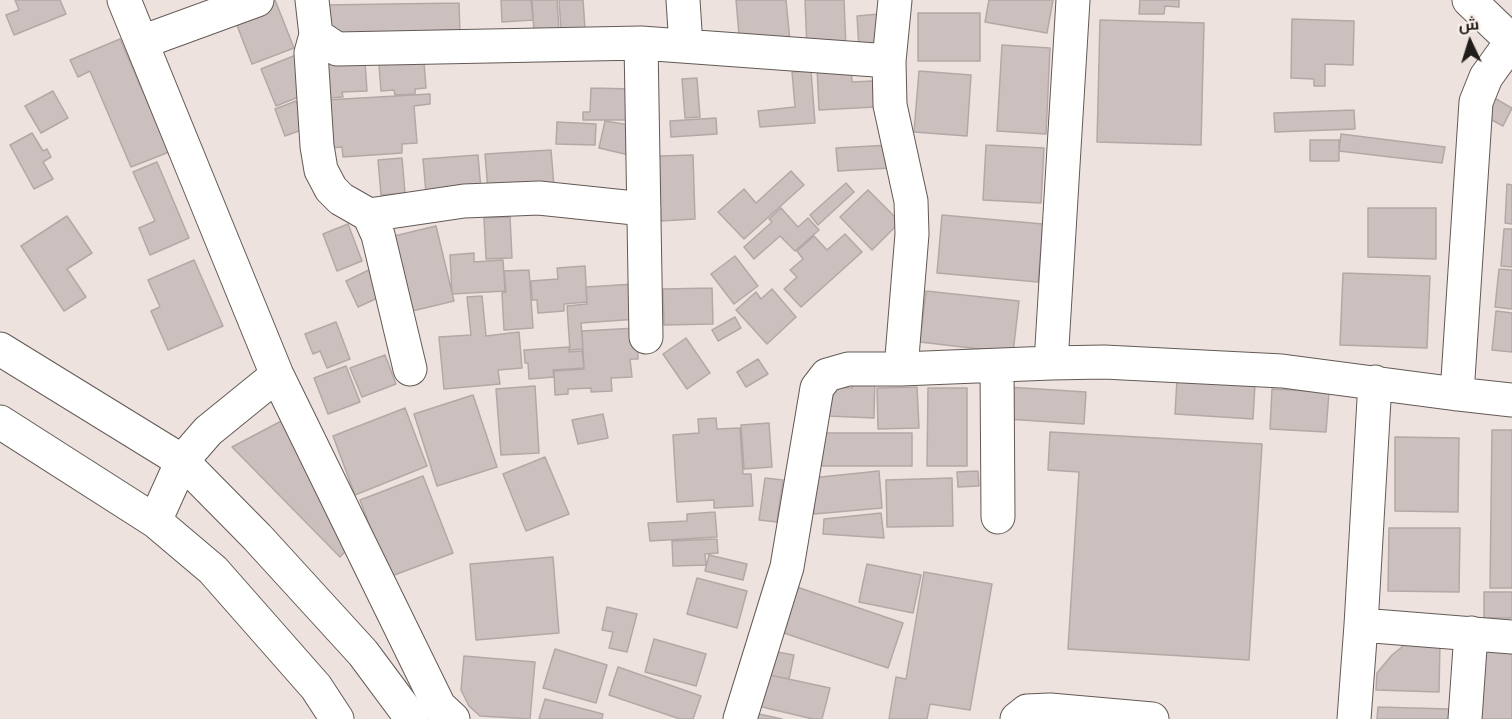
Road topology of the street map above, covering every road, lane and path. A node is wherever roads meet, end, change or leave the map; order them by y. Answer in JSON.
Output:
{"nodes":[{"id":1,"x":124,"y":0,"type":"edge"},
{"id":2,"x":257,"y":0,"type":"edge"},
{"id":3,"x":312,"y":0,"type":"edge"},
{"id":4,"x":683,"y":0,"type":"edge"},
{"id":5,"x":895,"y":0,"type":"edge"},
{"id":6,"x":1072,"y":0,"type":"edge"},
{"id":7,"x":1469,"y":0,"type":"edge"},
{"id":8,"x":316,"y":35,"type":"junction"},
{"id":9,"x":1512,"y":41,"type":"edge"},
{"id":10,"x":142,"y":42,"type":"junction"},
{"id":11,"x":641,"y":43,"type":"junction"},
{"id":12,"x":687,"y":46,"type":"junction"},
{"id":13,"x":889,"y":61,"type":"junction"},
{"id":14,"x":644,"y":209,"type":"junction"},
{"id":15,"x":369,"y":215,"type":"junction"},
{"id":16,"x":646,"y":337,"type":"dead end"},
{"id":17,"x":0,"y":349,"type":"edge"},
{"id":18,"x":1051,"y":363,"type":"junction"},
{"id":19,"x":997,"y":366,"type":"junction"},
{"id":20,"x":410,"y":369,"type":"dead end"},
{"id":21,"x":902,"y":369,"type":"junction"},
{"id":22,"x":277,"y":375,"type":"junction"},
{"id":23,"x":1375,"y":382,"type":"junction"},
{"id":24,"x":1457,"y":394,"type":"junction"},
{"id":25,"x":1512,"y":400,"type":"edge"},
{"id":26,"x":0,"y":422,"type":"edge"},
{"id":27,"x":182,"y":461,"type":"junction"},
{"id":28,"x":998,"y":517,"type":"dead end"},
{"id":29,"x":155,"y":520,"type":"junction"},
{"id":30,"x":1361,"y":625,"type":"junction"},
{"id":31,"x":1471,"y":633,"type":"junction"},
{"id":32,"x":1512,"y":637,"type":"edge"},
{"id":33,"x":337,"y":719,"type":"edge"},
{"id":34,"x":412,"y":719,"type":"edge"},
{"id":35,"x":453,"y":719,"type":"edge"},
{"id":36,"x":740,"y":719,"type":"edge"},
{"id":37,"x":1017,"y":719,"type":"edge"},
{"id":38,"x":1152,"y":719,"type":"edge"},
{"id":39,"x":1354,"y":719,"type":"edge"},
{"id":40,"x":1465,"y":719,"type":"edge"}],
"edges":[{"from":1,"to":10,"type":"main road"},
{"from":2,"to":10,"type":"main road"},
{"from":3,"to":8,"type":"main road"},
{"from":4,"to":12,"type":"main road"},
{"from":5,"to":13,"type":"main road"},
{"from":6,"to":18,"type":"main road"},
{"from":7,"to":9,"type":"main road"},
{"from":8,"to":11,"type":"main road"},
{"from":8,"to":15,"type":"main road"},
{"from":9,"to":24,"type":"main road"},
{"from":10,"to":22,"type":"main road"},
{"from":11,"to":12,"type":"main road"},
{"from":11,"to":14,"type":"main road"},
{"from":12,"to":13,"type":"main road"},
{"from":13,"to":21,"type":"main road"},
{"from":14,"to":15,"type":"main road"},
{"from":14,"to":16,"type":"main road"},
{"from":15,"to":20,"type":"main road"},
{"from":17,"to":27,"type":"main road"},
{"from":18,"to":19,"type":"main road"},
{"from":18,"to":23,"type":"main road"},
{"from":19,"to":21,"type":"main road"},
{"from":19,"to":28,"type":"main road"},
{"from":21,"to":36,"type":"main road"},
{"from":22,"to":27,"type":"main road"},
{"from":22,"to":35,"type":"main road"},
{"from":23,"to":24,"type":"main road"},
{"from":23,"to":30,"type":"main road"},
{"from":24,"to":25,"type":"main road"},
{"from":26,"to":29,"type":"main road"},
{"from":27,"to":29,"type":"main road"},
{"from":27,"to":34,"type":"main road"},
{"from":29,"to":33,"type":"main road"},
{"from":30,"to":31,"type":"main road"},
{"from":30,"to":39,"type":"main road"},
{"from":31,"to":32,"type":"main road"},
{"from":31,"to":40,"type":"main road"},
{"from":37,"to":38,"type":"main road"}]}
